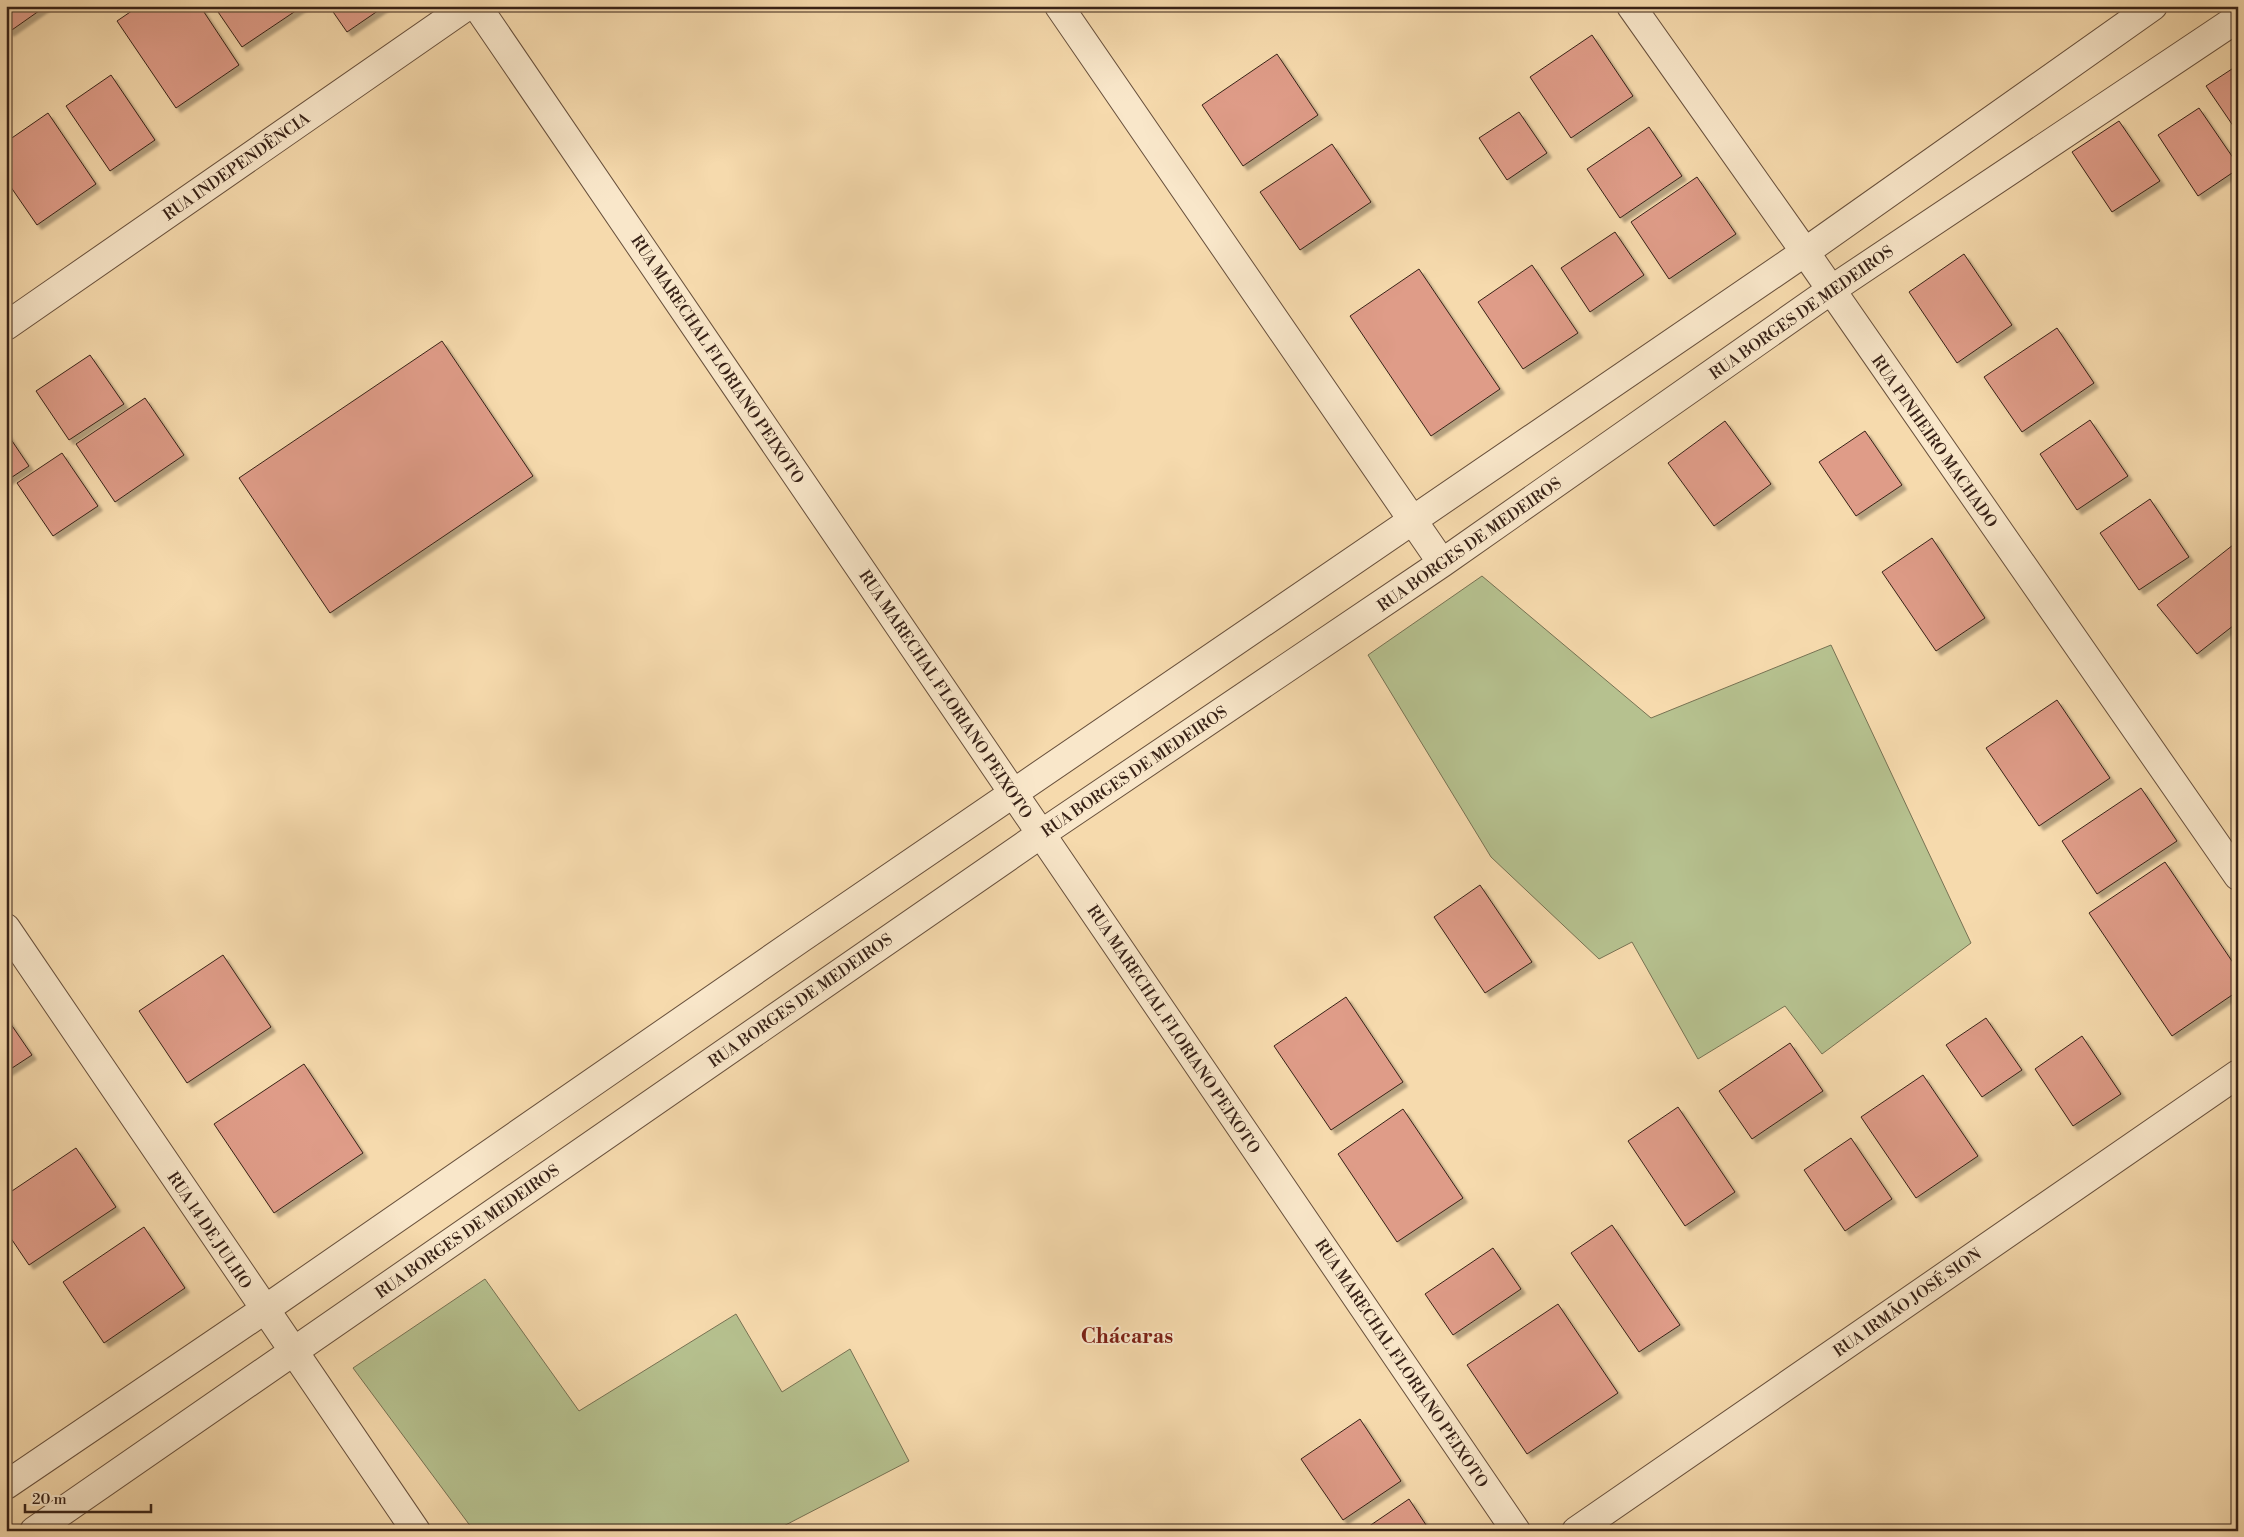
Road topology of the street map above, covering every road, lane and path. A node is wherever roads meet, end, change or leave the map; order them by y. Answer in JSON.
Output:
{"nodes":[{"id":1,"x":466,"y":6,"type":"edge"},
{"id":2,"x":477,"y":6,"type":"edge"},
{"id":3,"x":1060,"y":6,"type":"edge"},
{"id":4,"x":1631,"y":6,"type":"edge"},
{"id":5,"x":2153,"y":6,"type":"edge"},
{"id":6,"x":2238,"y":18,"type":"edge"},
{"id":7,"x":1805,"y":252,"type":"junction"},
{"id":8,"x":1831,"y":290,"type":"junction"},
{"id":9,"x":6,"y":326,"type":"edge"},
{"id":10,"x":1413,"y":521,"type":"junction"},
{"id":11,"x":1442,"y":563,"type":"junction"},
{"id":12,"x":1014,"y":794,"type":"junction"},
{"id":13,"x":1041,"y":834,"type":"junction"},
{"id":14,"x":2238,"y":876,"type":"edge"},
{"id":15,"x":6,"y":928,"type":"edge"},
{"id":16,"x":2238,"y":1074,"type":"edge"},
{"id":17,"x":264,"y":1310,"type":"junction"},
{"id":18,"x":293,"y":1350,"type":"junction"},
{"id":19,"x":6,"y":1485,"type":"edge"},
{"id":20,"x":34,"y":1531,"type":"edge"},
{"id":21,"x":416,"y":1531,"type":"edge"},
{"id":22,"x":1516,"y":1531,"type":"edge"},
{"id":23,"x":1576,"y":1531,"type":"edge"}],
"edges":[{"from":1,"to":9,"type":"street","name":"RUA INDEPENDÊNCIA"},
{"from":2,"to":12,"type":"street","name":"RUA MARECHAL FLORIANO PEIXOTO"},
{"from":3,"to":10,"type":"street"},
{"from":4,"to":7,"type":"street","name":"RUA PINHEIRO MACHADO"},
{"from":5,"to":7,"type":"street"},
{"from":6,"to":8,"type":"street","name":"RUA BORGES DE MEDEIROS"},
{"from":7,"to":8,"type":"street","name":"RUA PINHEIRO MACHADO"},
{"from":7,"to":10,"type":"street"},
{"from":8,"to":11,"type":"street","name":"RUA BORGES DE MEDEIROS"},
{"from":8,"to":14,"type":"street","name":"RUA PINHEIRO MACHADO"},
{"from":10,"to":11,"type":"street"},
{"from":10,"to":12,"type":"street"},
{"from":11,"to":13,"type":"street","name":"RUA BORGES DE MEDEIROS"},
{"from":12,"to":13,"type":"street","name":"RUA MARECHAL FLORIANO PEIXOTO"},
{"from":12,"to":17,"type":"street"},
{"from":13,"to":18,"type":"street","name":"RUA BORGES DE MEDEIROS"},
{"from":13,"to":22,"type":"street","name":"RUA MARECHAL FLORIANO PEIXOTO"},
{"from":15,"to":17,"type":"street","name":"RUA 14 DE JULHO"},
{"from":16,"to":23,"type":"street","name":"RUA IRMÃO JOSÉ SION"},
{"from":17,"to":18,"type":"street","name":"RUA 14 DE JULHO"},
{"from":17,"to":19,"type":"street"},
{"from":18,"to":20,"type":"street","name":"RUA BORGES DE MEDEIROS"},
{"from":18,"to":21,"type":"street","name":"RUA 14 DE JULHO"}]}
